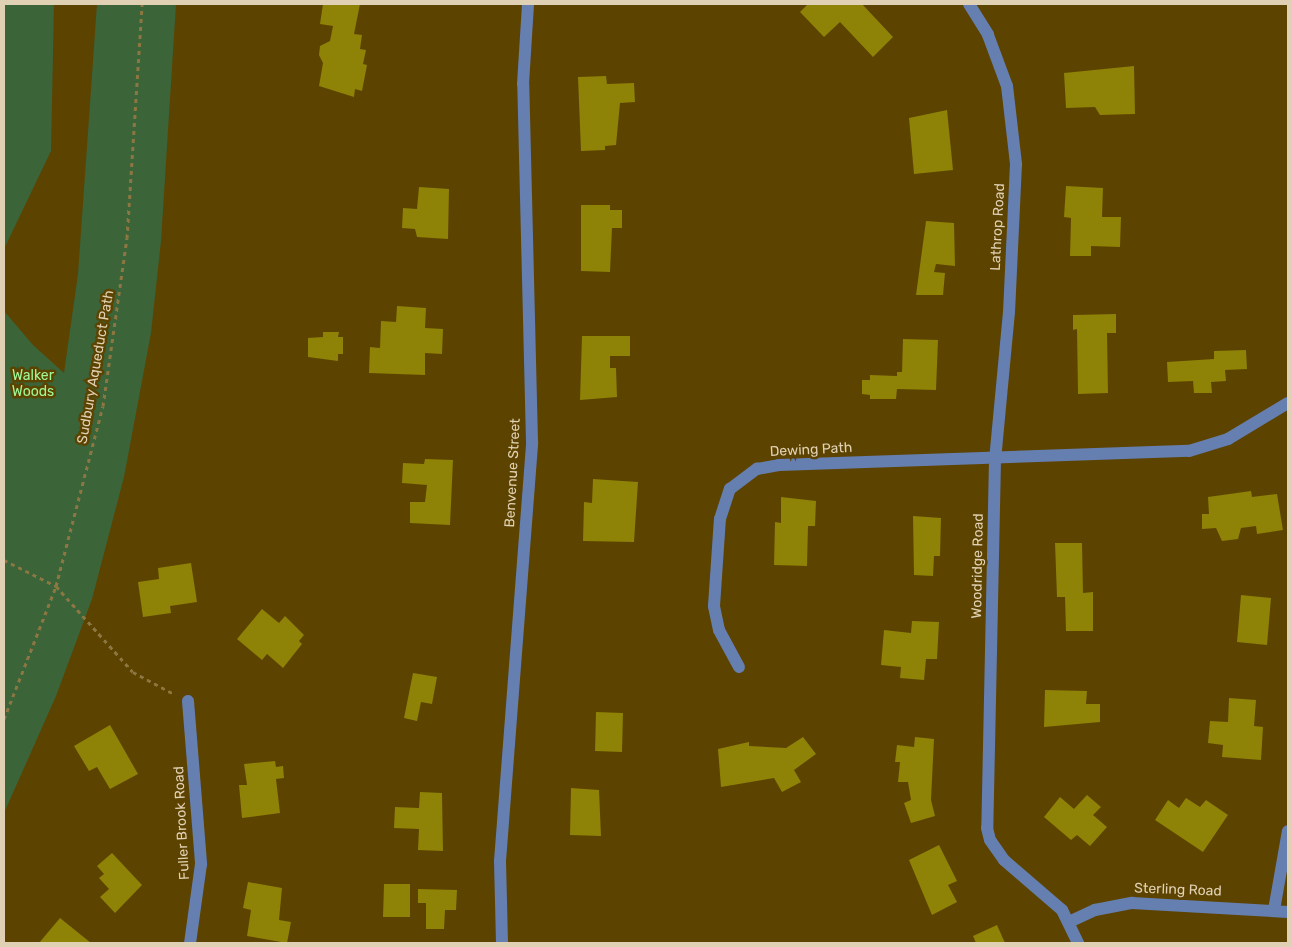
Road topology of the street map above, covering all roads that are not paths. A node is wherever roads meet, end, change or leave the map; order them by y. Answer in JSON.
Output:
{"nodes":[{"id":1,"x":528,"y":4,"type":"edge"},
{"id":2,"x":969,"y":4,"type":"edge"},
{"id":3,"x":1288,"y":403,"type":"edge"},
{"id":4,"x":995,"y":460,"type":"junction"},
{"id":5,"x":739,"y":667,"type":"dead end"},
{"id":6,"x":188,"y":701,"type":"road end"},
{"id":7,"x":1288,"y":831,"type":"edge"},
{"id":8,"x":1274,"y":910,"type":"junction"},
{"id":9,"x":1288,"y":912,"type":"edge"},
{"id":10,"x":1070,"y":922,"type":"junction"},
{"id":11,"x":190,"y":943,"type":"edge"},
{"id":12,"x":502,"y":943,"type":"edge"},
{"id":13,"x":1078,"y":943,"type":"edge"}],
"edges":[{"from":1,"to":12,"type":"street","name":"Benvenue Street"},
{"from":2,"to":4,"type":"street","name":"Lathrop Road"},
{"from":3,"to":4,"type":"street"},
{"from":4,"to":5,"type":"street","name":"Dewing Path"},
{"from":4,"to":10,"type":"street","name":"Woodridge Road"},
{"from":6,"to":11,"type":"street","name":"Fuller Brook Road"},
{"from":7,"to":8,"type":"street"},
{"from":8,"to":9,"type":"street","name":"Sterling Road"},
{"from":8,"to":10,"type":"street","name":"Sterling Road"},
{"from":10,"to":13,"type":"street","name":"Woodridge Road"}]}
